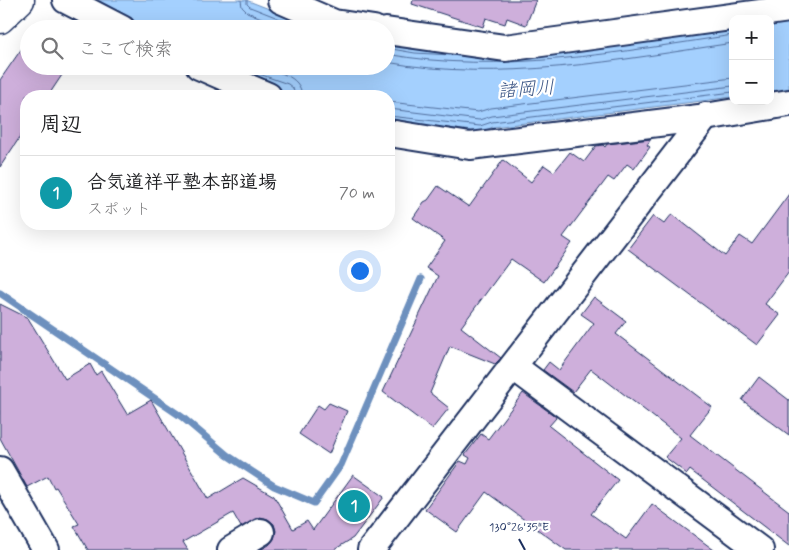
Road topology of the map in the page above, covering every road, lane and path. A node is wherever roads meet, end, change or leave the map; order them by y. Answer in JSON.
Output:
{"nodes":[{"id":1,"x":20,"y":0,"type":"edge"},
{"id":2,"x":66,"y":0,"type":"edge"},
{"id":3,"x":281,"y":0,"type":"edge"},
{"id":4,"x":789,"y":9,"type":"edge"},
{"id":5,"x":0,"y":18,"type":"edge"},
{"id":6,"x":105,"y":20,"type":"edge"},
{"id":7,"x":327,"y":20,"type":"edge"},
{"id":8,"x":395,"y":32,"type":"edge"},
{"id":9,"x":220,"y":75,"type":"edge"},
{"id":10,"x":254,"y":90,"type":"edge"},
{"id":11,"x":789,"y":103,"type":"edge"},
{"id":12,"x":706,"y":116,"type":"junction"},
{"id":13,"x":395,"y":134,"type":"edge"},
{"id":14,"x":514,"y":367,"type":"junction"},
{"id":15,"x":0,"y":470,"type":"edge"},
{"id":16,"x":261,"y":532,"type":"dead end"},
{"id":17,"x":46,"y":550,"type":"edge"},
{"id":18,"x":232,"y":550,"type":"edge"},
{"id":19,"x":371,"y":550,"type":"edge"},
{"id":20,"x":760,"y":550,"type":"edge"}],
"edges":[{"from":1,"to":5,"type":"street"},
{"from":2,"to":6,"type":"street"},
{"from":3,"to":7,"type":"street"},
{"from":4,"to":8,"type":"street"},
{"from":9,"to":10,"type":"street"},
{"from":11,"to":12,"type":"street"},
{"from":12,"to":13,"type":"street"},
{"from":12,"to":14,"type":"street"},
{"from":14,"to":19,"type":"street"},
{"from":14,"to":20,"type":"street"},
{"from":15,"to":17,"type":"street"},
{"from":16,"to":18,"type":"street"}]}
